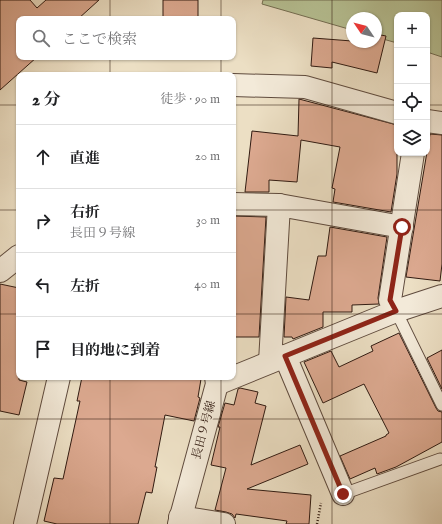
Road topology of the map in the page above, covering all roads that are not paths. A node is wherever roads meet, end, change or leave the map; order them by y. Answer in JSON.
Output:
{"nodes":[{"id":1,"x":236,"y":85,"type":"edge"},
{"id":2,"x":394,"y":113,"type":"edge"},
{"id":3,"x":430,"y":121,"type":"edge"},
{"id":4,"x":442,"y":123,"type":"edge"},
{"id":5,"x":413,"y":156,"type":"edge"},
{"id":6,"x":236,"y":204,"type":"edge"},
{"id":7,"x":279,"y":205,"type":"junction"},
{"id":8,"x":402,"y":227,"type":"junction"},
{"id":9,"x":16,"y":258,"type":"edge"},
{"id":10,"x":0,"y":271,"type":"edge"},
{"id":11,"x":442,"y":296,"type":"edge"},
{"id":12,"x":396,"y":311,"type":"junction"},
{"id":13,"x":277,"y":359,"type":"junction"},
{"id":14,"x":236,"y":372,"type":"edge"},
{"id":15,"x":57,"y":380,"type":"edge"},
{"id":16,"x":214,"y":380,"type":"edge"},
{"id":17,"x":442,"y":405,"type":"edge"},
{"id":18,"x":440,"y":458,"type":"dead end"},
{"id":19,"x":343,"y":494,"type":"joint"},
{"id":20,"x":179,"y":521,"type":"edge"},
{"id":21,"x":25,"y":524,"type":"edge"},
{"id":22,"x":224,"y":524,"type":"edge"}],
"edges":[{"from":1,"to":2,"type":"street"},
{"from":3,"to":4,"type":"street"},
{"from":5,"to":8,"type":"street"},
{"from":6,"to":7,"type":"street"},
{"from":7,"to":8,"type":"street"},
{"from":7,"to":13,"type":"street"},
{"from":8,"to":12,"type":"street"},
{"from":9,"to":10,"type":"street"},
{"from":11,"to":12,"type":"street","name":"長田９号線"},
{"from":12,"to":13,"type":"street","name":"長田９号線"},
{"from":12,"to":17,"type":"lane"},
{"from":13,"to":14,"type":"street","name":"長田９号線"},
{"from":13,"to":19,"type":"street"},
{"from":15,"to":21,"type":"street"},
{"from":16,"to":20,"type":"street","name":"長田９号線"},
{"from":18,"to":19,"type":"lane"},
{"from":20,"to":22,"type":"street"}]}
